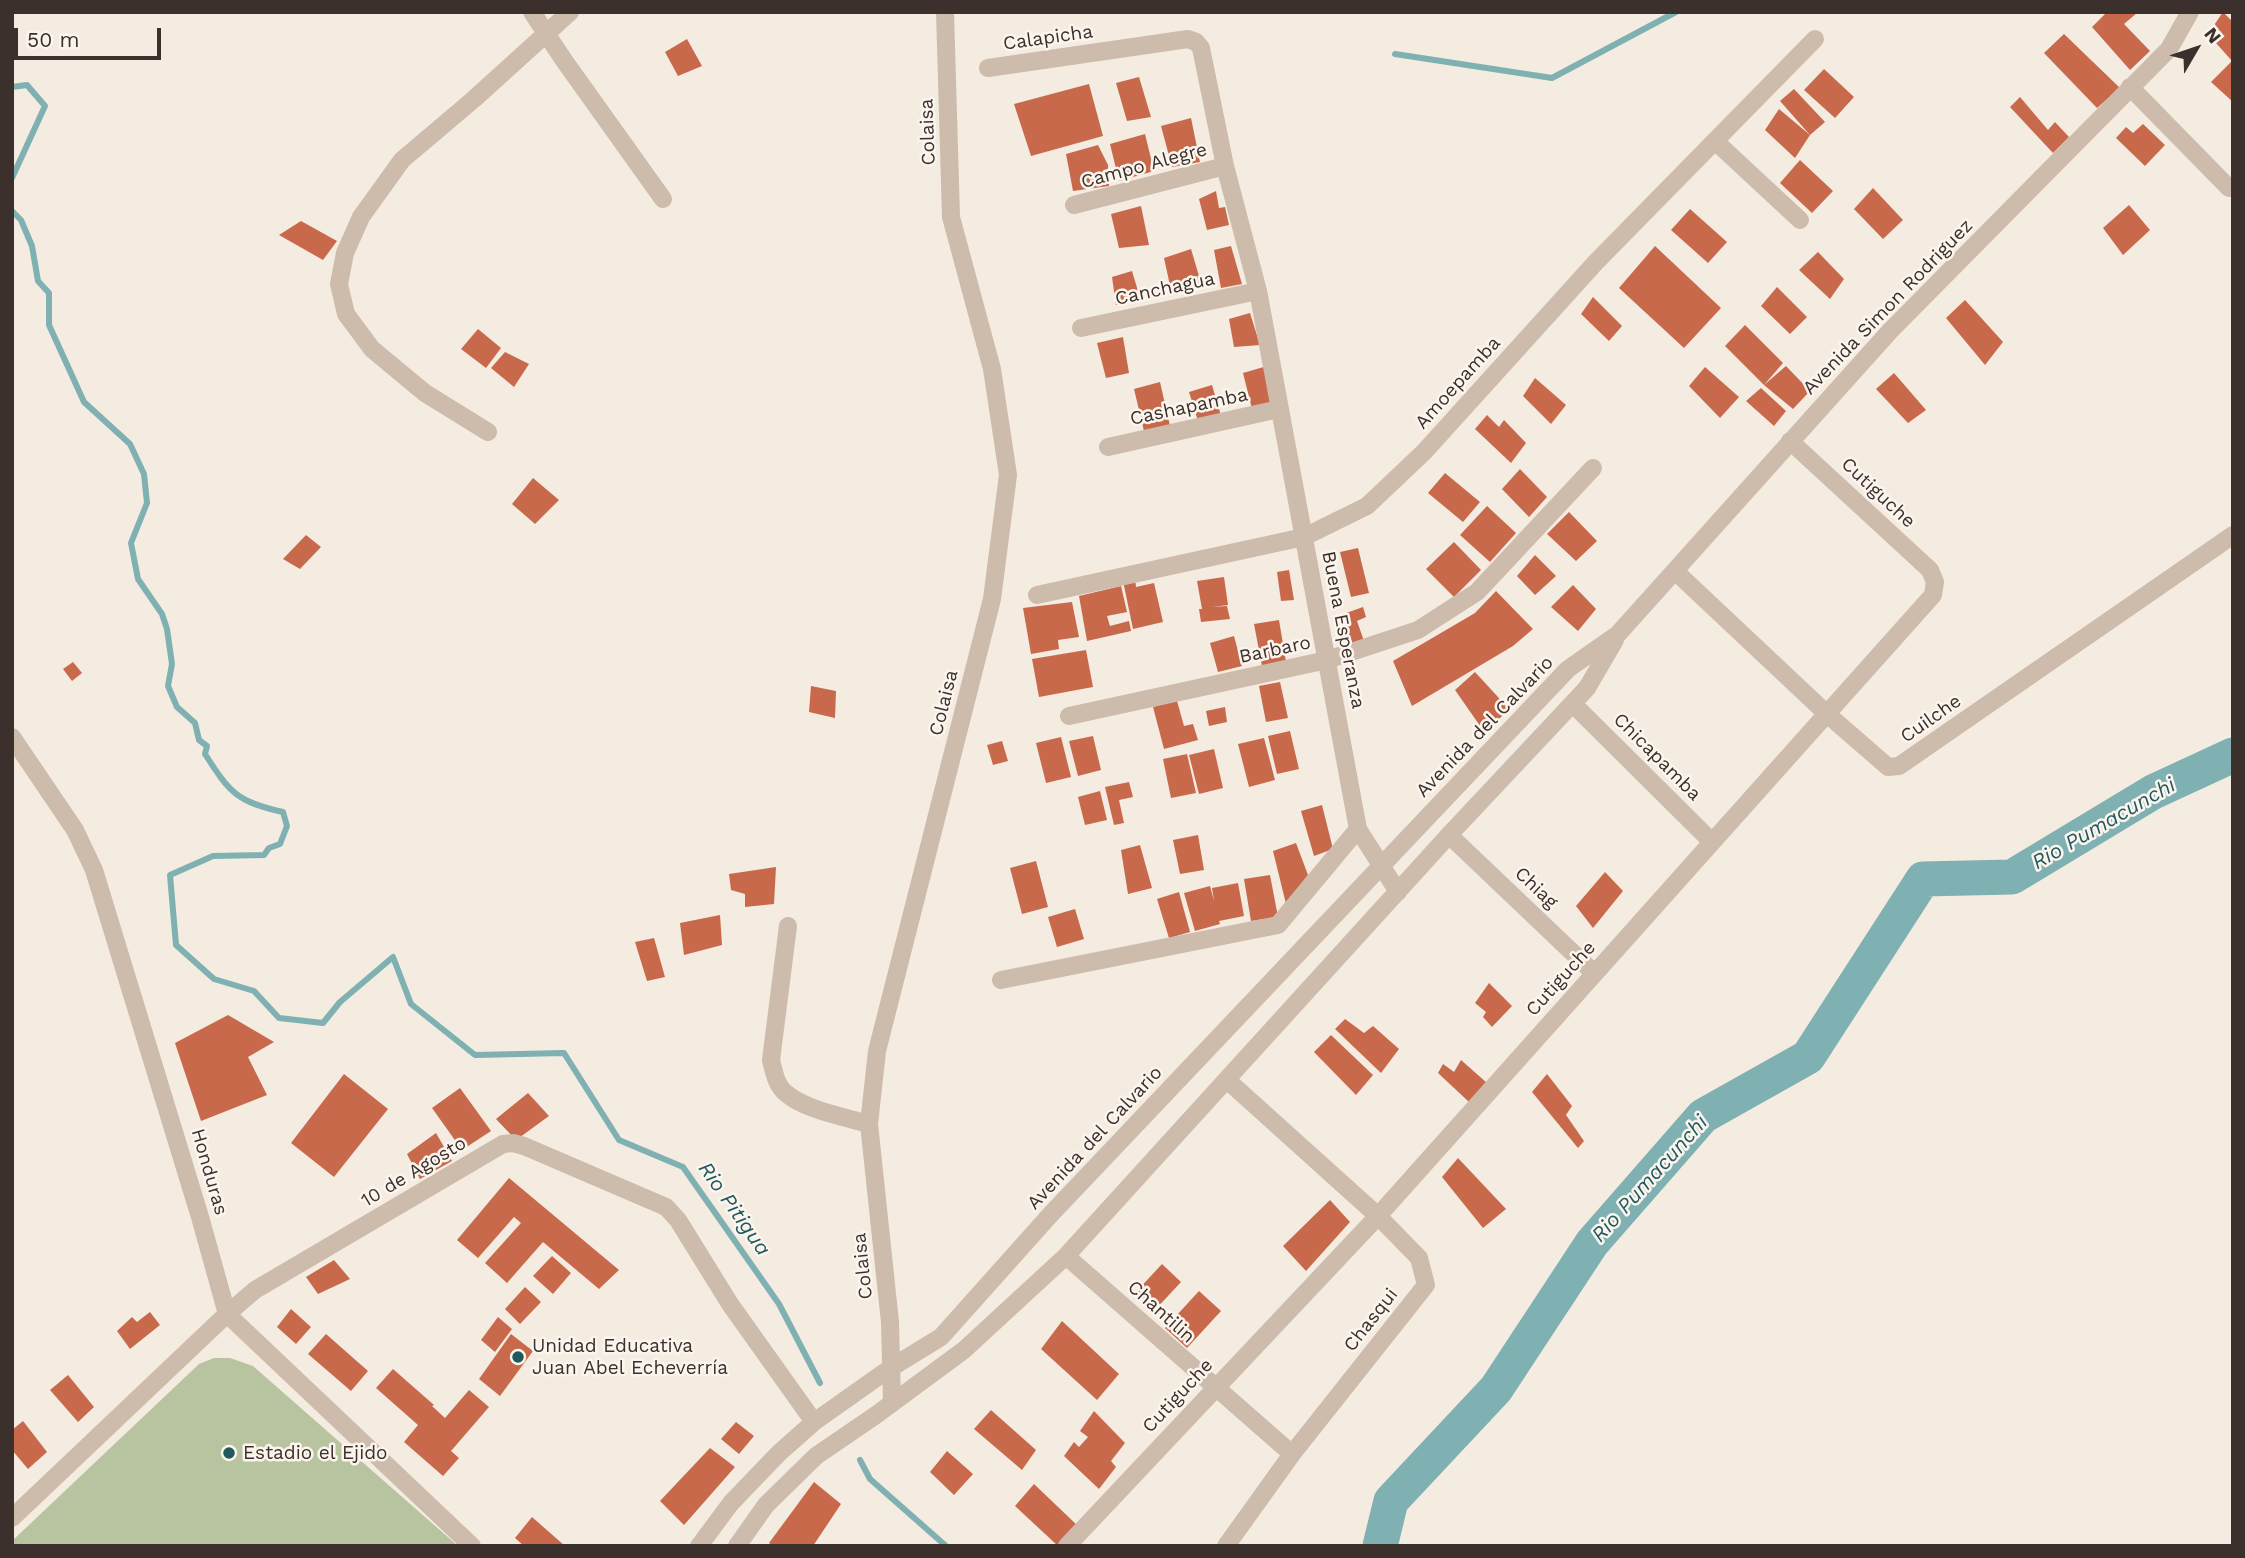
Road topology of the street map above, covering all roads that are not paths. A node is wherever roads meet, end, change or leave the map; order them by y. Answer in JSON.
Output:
{"nodes":[{"id":1,"x":533,"y":12,"type":"edge"},
{"id":2,"x":570,"y":12,"type":"edge"},
{"id":3,"x":945,"y":12,"type":"edge"},
{"id":4,"x":2190,"y":12,"type":"edge"},
{"id":5,"x":546,"y":34,"type":"junction"},
{"id":6,"x":1815,"y":39,"type":"dead end"},
{"id":7,"x":1196,"y":42,"type":"joint"},
{"id":8,"x":988,"y":68,"type":"dead end"},
{"id":9,"x":2130,"y":88,"type":"junction"},
{"id":10,"x":1716,"y":142,"type":"junction"},
{"id":11,"x":1225,"y":166,"type":"junction"},
{"id":12,"x":2229,"y":188,"type":"dead end"},
{"id":13,"x":663,"y":199,"type":"dead end"},
{"id":14,"x":1074,"y":205,"type":"dead end"},
{"id":15,"x":1800,"y":220,"type":"dead end"},
{"id":16,"x":1258,"y":291,"type":"junction"},
{"id":17,"x":1082,"y":328,"type":"dead end"},
{"id":18,"x":1279,"y":409,"type":"junction"},
{"id":19,"x":488,"y":432,"type":"dead end"},
{"id":20,"x":1790,"y":441,"type":"junction"},
{"id":21,"x":1108,"y":447,"type":"dead end"},
{"id":22,"x":1593,"y":468,"type":"dead end"},
{"id":23,"x":2233,"y":535,"type":"edge"},
{"id":24,"x":1304,"y":537,"type":"junction"},
{"id":25,"x":1676,"y":572,"type":"junction"},
{"id":26,"x":1037,"y":595,"type":"dead end"},
{"id":27,"x":1618,"y":634,"type":"junction"},
{"id":28,"x":1328,"y":660,"type":"junction"},
{"id":29,"x":1573,"y":704,"type":"junction"},
{"id":30,"x":1827,"y":714,"type":"junction"},
{"id":31,"x":1069,"y":716,"type":"dead end"},
{"id":32,"x":12,"y":737,"type":"edge"},
{"id":33,"x":1358,"y":829,"type":"junction"},
{"id":34,"x":1449,"y":835,"type":"junction"},
{"id":35,"x":1711,"y":841,"type":"junction"},
{"id":36,"x":1381,"y":867,"type":"junction"},
{"id":37,"x":1398,"y":892,"type":"junction"},
{"id":38,"x":788,"y":926,"type":"dead end"},
{"id":39,"x":1594,"y":973,"type":"junction"},
{"id":40,"x":1001,"y":980,"type":"dead end"},
{"id":41,"x":1227,"y":1080,"type":"junction"},
{"id":42,"x":869,"y":1124,"type":"junction"},
{"id":43,"x":1378,"y":1216,"type":"junction"},
{"id":44,"x":1066,"y":1256,"type":"junction"},
{"id":45,"x":227,"y":1314,"type":"junction"},
{"id":46,"x":889,"y":1369,"type":"junction"},
{"id":47,"x":1214,"y":1387,"type":"junction"},
{"id":48,"x":892,"y":1404,"type":"junction"},
{"id":49,"x":814,"y":1422,"type":"junction"},
{"id":50,"x":1292,"y":1454,"type":"junction"},
{"id":51,"x":12,"y":1518,"type":"edge"},
{"id":52,"x":1067,"y":1545,"type":"edge"},
{"id":53,"x":472,"y":1546,"type":"edge"},
{"id":54,"x":699,"y":1546,"type":"edge"},
{"id":55,"x":737,"y":1546,"type":"edge"},
{"id":56,"x":1226,"y":1546,"type":"edge"}],
"edges":[{"from":1,"to":5,"type":"street"},
{"from":2,"to":5,"type":"street"},
{"from":3,"to":42,"type":"street","name":"Colaisa"},
{"from":4,"to":9,"type":"street","name":"Avenida Simon Rodriguez"},
{"from":5,"to":13,"type":"street"},
{"from":5,"to":19,"type":"street"},
{"from":6,"to":10,"type":"street","name":"Amoepamba"},
{"from":7,"to":8,"type":"street","name":"Calapicha"},
{"from":7,"to":11,"type":"street","name":"Buena Esperanza"},
{"from":9,"to":12,"type":"street"},
{"from":9,"to":20,"type":"street","name":"Avenida Simon Rodriguez"},
{"from":10,"to":15,"type":"street"},
{"from":10,"to":24,"type":"street","name":"Amoepamba"},
{"from":11,"to":14,"type":"street","name":"Campo Alegre"},
{"from":11,"to":16,"type":"street","name":"Buena Esperanza"},
{"from":16,"to":17,"type":"street","name":"Canchagua"},
{"from":16,"to":18,"type":"street","name":"Buena Esperanza"},
{"from":18,"to":21,"type":"street","name":"Cashapamba"},
{"from":18,"to":24,"type":"street","name":"Buena Esperanza"},
{"from":20,"to":25,"type":"street","name":"Avenida Simon Rodriguez"},
{"from":20,"to":30,"type":"street","name":"Cutiguche"},
{"from":22,"to":28,"type":"street","name":"Barbaro"},
{"from":23,"to":30,"type":"street","name":"Cuilche"},
{"from":24,"to":26,"type":"street","name":"Amoepamba"},
{"from":24,"to":28,"type":"street","name":"Buena Esperanza"},
{"from":25,"to":27,"type":"street","name":"Avenida Simon Rodriguez"},
{"from":25,"to":30,"type":"street","name":"Cuilche"},
{"from":27,"to":29,"type":"street"},
{"from":27,"to":36,"type":"street","name":"Avenida del Calvario"},
{"from":28,"to":31,"type":"street","name":"Barbaro"},
{"from":28,"to":33,"type":"street","name":"Buena Esperanza"},
{"from":29,"to":34,"type":"street"},
{"from":29,"to":35,"type":"street","name":"Chicapamba"},
{"from":30,"to":35,"type":"street","name":"Cutiguche"},
{"from":32,"to":45,"type":"street","name":"Honduras"},
{"from":33,"to":36,"type":"street"},
{"from":33,"to":40,"type":"street"},
{"from":34,"to":37,"type":"street"},
{"from":34,"to":39,"type":"street","name":"Chiag"},
{"from":35,"to":39,"type":"street","name":"Cutiguche"},
{"from":36,"to":37,"type":"street"},
{"from":36,"to":46,"type":"street","name":"Avenida del Calvario"},
{"from":37,"to":41,"type":"street"},
{"from":38,"to":42,"type":"street"},
{"from":39,"to":43,"type":"street","name":"Cutiguche"},
{"from":41,"to":43,"type":"street","name":"Chasqui"},
{"from":41,"to":44,"type":"street"},
{"from":42,"to":46,"type":"street","name":"Colaisa"},
{"from":43,"to":47,"type":"street","name":"Cutiguche"},
{"from":43,"to":50,"type":"street","name":"Chasqui"},
{"from":44,"to":47,"type":"street","name":"Chantilin"},
{"from":44,"to":48,"type":"street"},
{"from":45,"to":49,"type":"street","name":"10 de Agosto"},
{"from":45,"to":51,"type":"street","name":"10 de Agosto"},
{"from":45,"to":53,"type":"street"},
{"from":46,"to":48,"type":"street","name":"Colaisa"},
{"from":46,"to":49,"type":"street","name":"Avenida del Calvario"},
{"from":47,"to":50,"type":"street","name":"Chantilin"},
{"from":47,"to":52,"type":"street","name":"Cutiguche"},
{"from":48,"to":55,"type":"street"},
{"from":49,"to":54,"type":"street","name":"Avenida del Calvario"},
{"from":50,"to":56,"type":"street","name":"Chasqui"}]}
